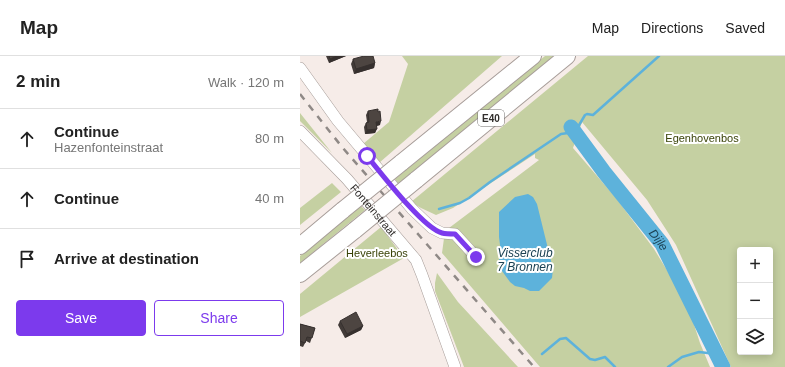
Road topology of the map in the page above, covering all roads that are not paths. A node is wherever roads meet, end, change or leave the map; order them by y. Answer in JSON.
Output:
{"nodes":[{"id":1,"x":533,"y":56,"type":"edge"},
{"id":2,"x":567,"y":56,"type":"edge"},
{"id":3,"x":300,"y":68,"type":"edge"},
{"id":4,"x":300,"y":131,"type":"edge"},
{"id":5,"x":300,"y":246,"type":"edge"},
{"id":6,"x":476,"y":257,"type":"dead end"},
{"id":7,"x":300,"y":274,"type":"edge"},
{"id":8,"x":455,"y":367,"type":"edge"}],
"edges":[{"from":1,"to":5,"type":"highway","number":"E40","bridge":true},
{"from":2,"to":7,"type":"highway","number":"E40","bridge":true},
{"from":3,"to":6,"type":"street"},
{"from":4,"to":8,"type":"street","name":"Fonteinstraat"}]}
